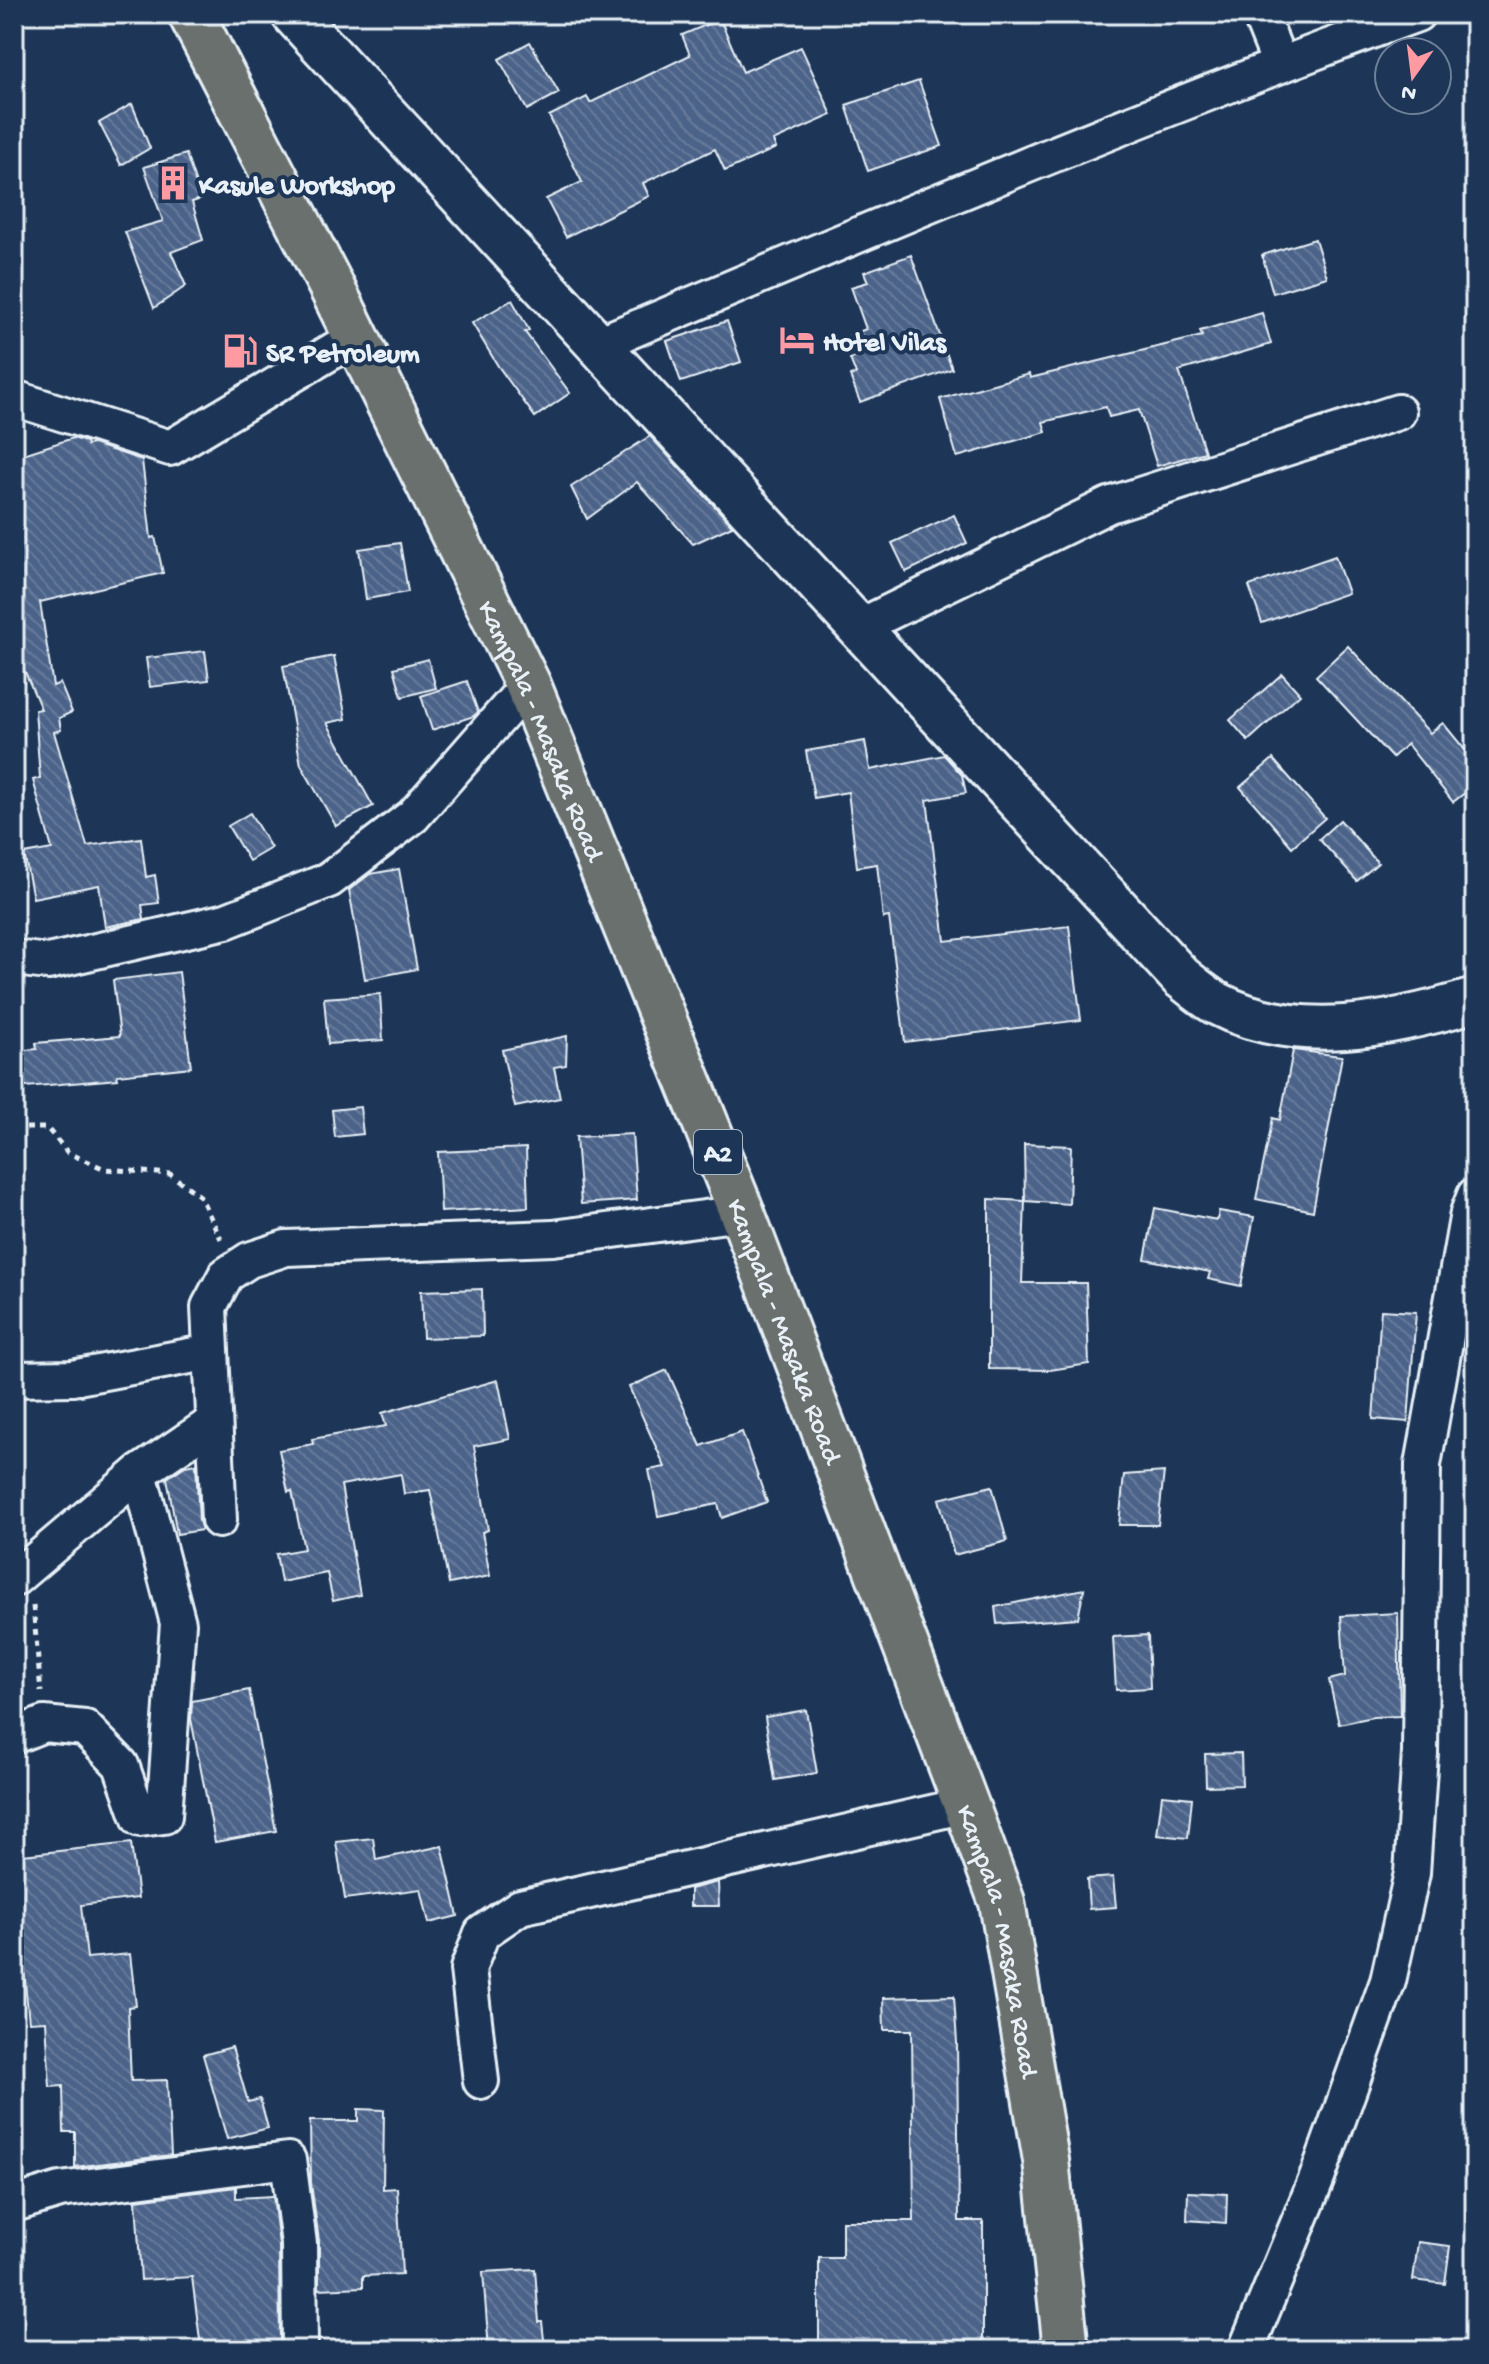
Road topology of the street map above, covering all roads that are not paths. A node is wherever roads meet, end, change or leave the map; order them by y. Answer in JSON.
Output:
{"nodes":[{"id":1,"x":191,"y":14,"type":"edge"},
{"id":2,"x":293,"y":14,"type":"edge"},
{"id":3,"x":1260,"y":14,"type":"edge"},
{"id":4,"x":1417,"y":14,"type":"edge"},
{"id":5,"x":1280,"y":64,"type":"junction"},
{"id":6,"x":356,"y":337,"type":"junction"},
{"id":7,"x":599,"y":344,"type":"junction"},
{"id":8,"x":14,"y":398,"type":"edge"},
{"id":9,"x":1398,"y":412,"type":"dead end"},
{"id":10,"x":859,"y":627,"type":"junction"},
{"id":11,"x":528,"y":685,"type":"junction"},
{"id":12,"x":14,"y":958,"type":"edge"},
{"id":13,"x":48,"y":962,"type":"junction"},
{"id":14,"x":14,"y":973,"type":"edge"},
{"id":15,"x":1475,"y":1000,"type":"edge"},
{"id":16,"x":1475,"y":1195,"type":"edge"},
{"id":17,"x":742,"y":1213,"type":"junction"},
{"id":18,"x":211,"y":1352,"type":"junction"},
{"id":19,"x":14,"y":1379,"type":"edge"},
{"id":20,"x":214,"y":1422,"type":"junction"},
{"id":21,"x":139,"y":1473,"type":"junction"},
{"id":22,"x":219,"y":1520,"type":"dead end"},
{"id":23,"x":22,"y":1572,"type":"edge"},
{"id":24,"x":29,"y":1730,"type":"edge"},
{"id":25,"x":966,"y":1805,"type":"junction"},
{"id":26,"x":481,"y":2081,"type":"dead end"},
{"id":27,"x":14,"y":2204,"type":"edge"},
{"id":28,"x":300,"y":2350,"type":"edge"},
{"id":29,"x":1066,"y":2350,"type":"edge"},
{"id":30,"x":1246,"y":2350,"type":"edge"}],
"edges":[{"from":1,"to":6,"type":"main road","name":"Kampala - Masaka Road","number":"A2"},
{"from":2,"to":7,"type":"street"},
{"from":3,"to":5,"type":"street"},
{"from":4,"to":5,"type":"street"},
{"from":5,"to":7,"type":"street"},
{"from":6,"to":8,"type":"street"},
{"from":6,"to":11,"type":"main road","name":"Kampala - Masaka Road","number":"A2"},
{"from":7,"to":10,"type":"street"},
{"from":9,"to":10,"type":"street"},
{"from":10,"to":15,"type":"street"},
{"from":11,"to":13,"type":"street"},
{"from":11,"to":17,"type":"main road","name":"Kampala - Masaka Road","number":"A2"},
{"from":12,"to":13,"type":"street"},
{"from":13,"to":14,"type":"street"},
{"from":16,"to":30,"type":"street"},
{"from":17,"to":18,"type":"street"},
{"from":17,"to":25,"type":"main road","name":"Kampala - Masaka Road","number":"A2"},
{"from":18,"to":19,"type":"street"},
{"from":18,"to":20,"type":"street"},
{"from":20,"to":21,"type":"street"},
{"from":20,"to":22,"type":"street"},
{"from":21,"to":23,"type":"street"},
{"from":21,"to":24,"type":"street"},
{"from":25,"to":26,"type":"street"},
{"from":25,"to":29,"type":"main road","name":"Kampala - Masaka Road","number":"A2"},
{"from":27,"to":28,"type":"street"}]}
